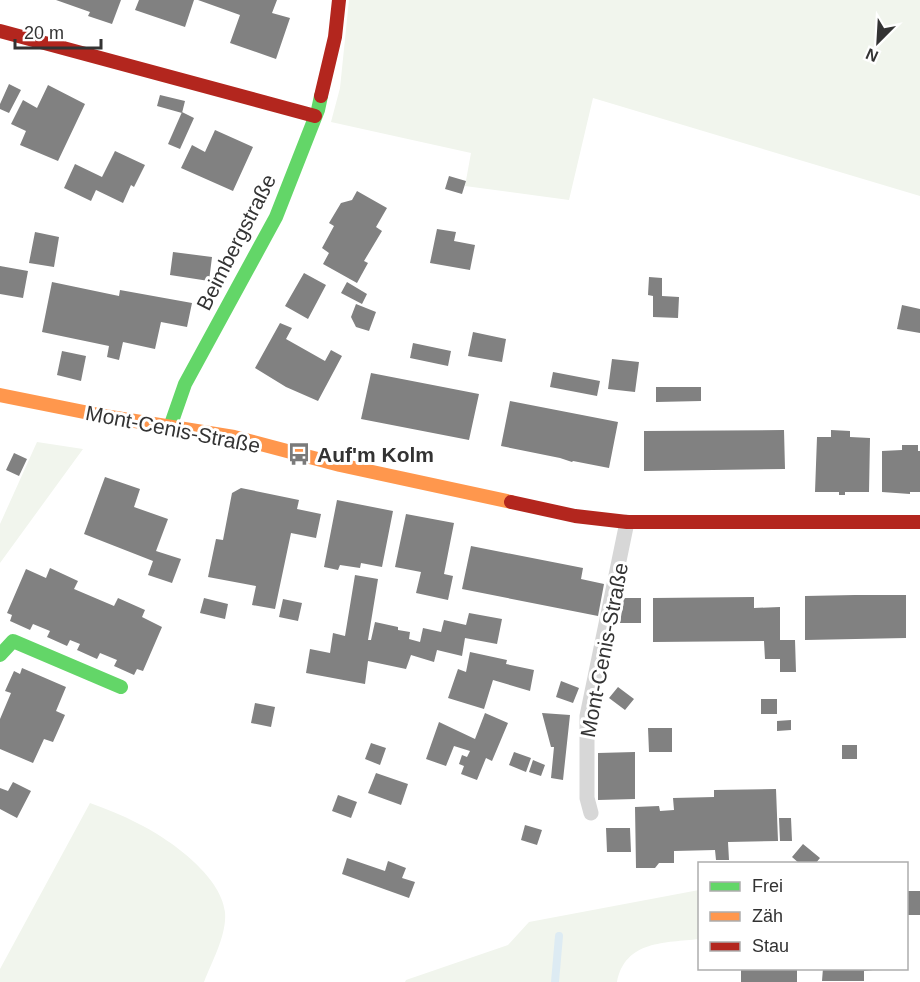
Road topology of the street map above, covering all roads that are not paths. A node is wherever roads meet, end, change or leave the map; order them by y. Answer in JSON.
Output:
{"nodes":[{"id":1,"x":339,"y":0,"type":"edge"},
{"id":2,"x":0,"y":31,"type":"edge"},
{"id":3,"x":315,"y":116,"type":"junction"},
{"id":4,"x":0,"y":395,"type":"edge"},
{"id":5,"x":170,"y":427,"type":"junction"},
{"id":6,"x":627,"y":522,"type":"junction"},
{"id":7,"x":920,"y":522,"type":"edge"},
{"id":8,"x":0,"y":655,"type":"edge"},
{"id":9,"x":121,"y":687,"type":"dead end"},
{"id":10,"x":591,"y":813,"type":"dead end"}],
"edges":[{"from":1,"to":3,"type":"street","name":"Beimbergstraße"},
{"from":2,"to":3,"type":"street"},
{"from":3,"to":5,"type":"street","name":"Beimbergstraße"},
{"from":4,"to":5,"type":"street","name":"Mont-Cenis-Straße"},
{"from":5,"to":6,"type":"street","name":"Mont-Cenis-Straße"},
{"from":6,"to":7,"type":"street","name":"Mont-Cenis-Straße"},
{"from":6,"to":10,"type":"lane","name":"Mont-Cenis-Straße"},
{"from":8,"to":9,"type":"street"}]}
